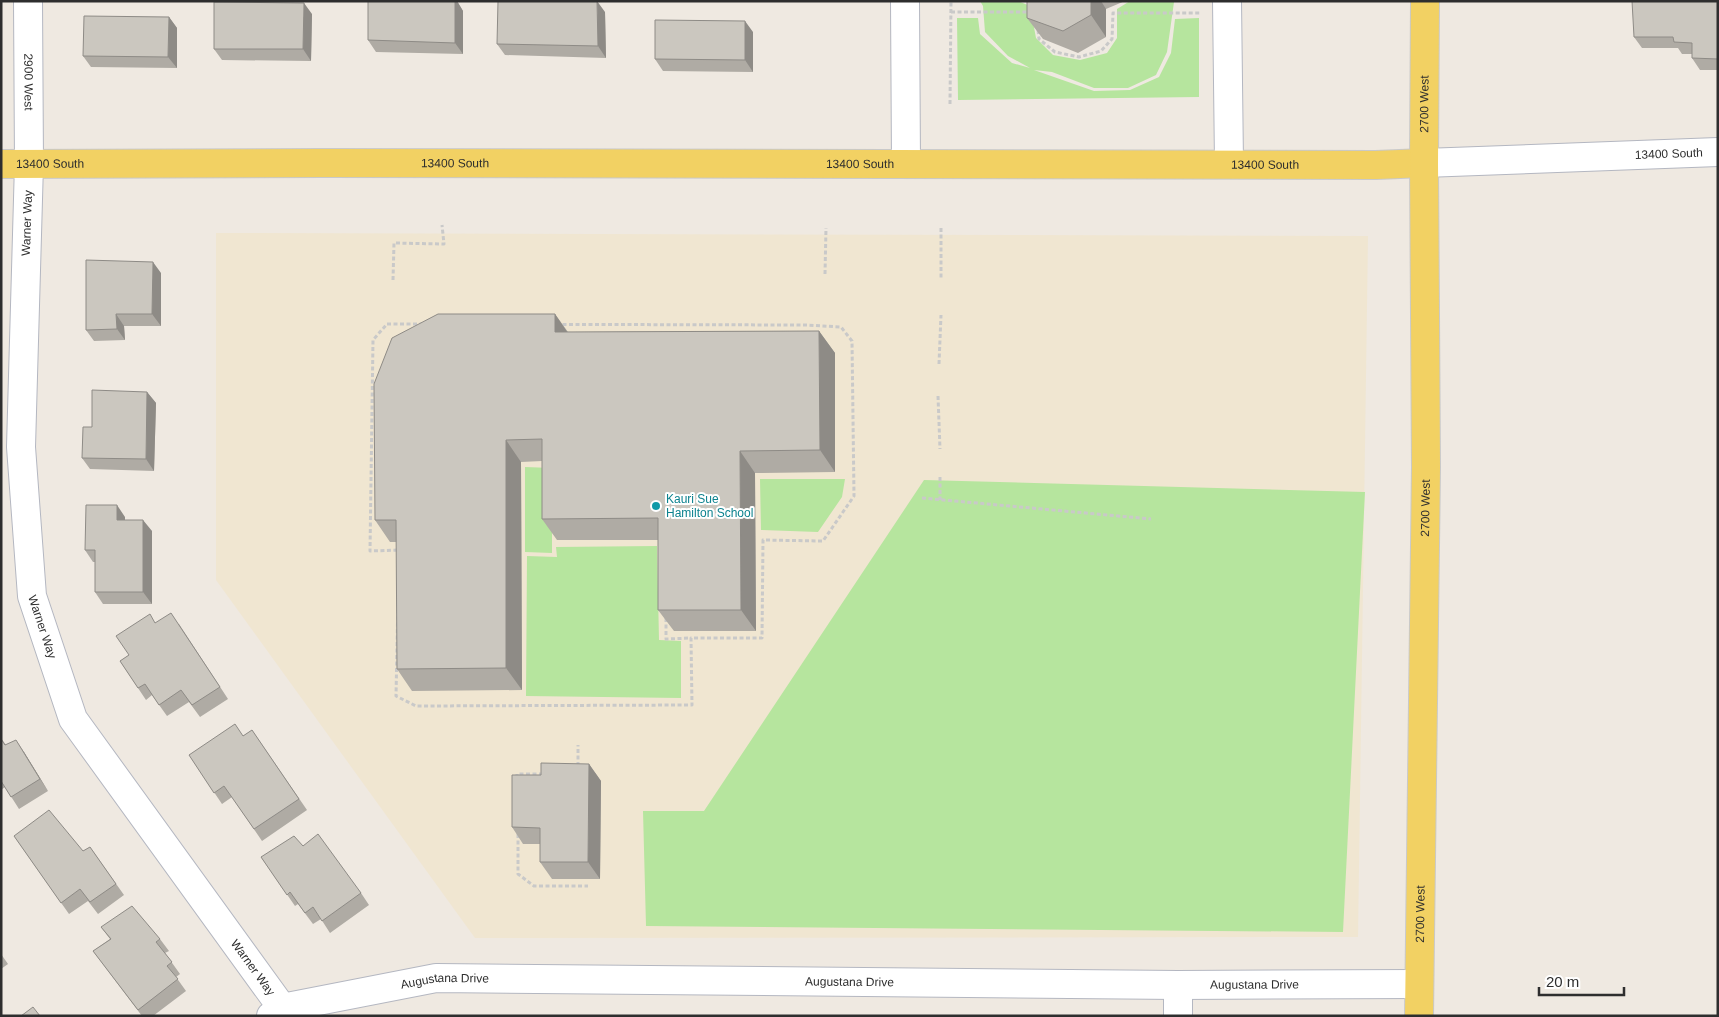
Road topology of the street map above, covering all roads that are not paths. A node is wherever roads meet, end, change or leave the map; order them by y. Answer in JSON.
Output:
{"nodes":[{"id":1,"x":28,"y":1,"type":"edge"},
{"id":2,"x":905,"y":1,"type":"edge"},
{"id":3,"x":1425,"y":1,"type":"edge"},
{"id":4,"x":1216,"y":7,"type":"edge"},
{"id":5,"x":1718,"y":152,"type":"edge"},
{"id":6,"x":1424,"y":162,"type":"junction"},
{"id":7,"x":1,"y":164,"type":"edge"},
{"id":8,"x":29,"y":164,"type":"junction"},
{"id":9,"x":906,"y":164,"type":"junction"},
{"id":10,"x":1229,"y":164,"type":"junction"},
{"id":11,"x":11,"y":447,"type":"edge"},
{"id":12,"x":1419,"y":984,"type":"junction"},
{"id":13,"x":1178,"y":985,"type":"junction"},
{"id":14,"x":280,"y":1013,"type":"edge"},
{"id":15,"x":1178,"y":1016,"type":"edge"},
{"id":16,"x":1419,"y":1016,"type":"edge"}],
"edges":[{"from":1,"to":8,"type":"street","name":"2900 West"},
{"from":2,"to":9,"type":"street"},
{"from":3,"to":6,"type":"main road","name":"2700 West"},
{"from":4,"to":10,"type":"street"},
{"from":5,"to":6,"type":"street","name":"13400 South"},
{"from":6,"to":10,"type":"main road","name":"13400 South"},
{"from":6,"to":12,"type":"main road","name":"2700 West"},
{"from":7,"to":8,"type":"main road","name":"13400 South"},
{"from":8,"to":9,"type":"main road","name":"13400 South"},
{"from":8,"to":11,"type":"street","name":"Warner Way"},
{"from":9,"to":10,"type":"main road","name":"13400 South"},
{"from":11,"to":14,"type":"street","name":"Warner Way"},
{"from":12,"to":13,"type":"street","name":"Augustana Drive"},
{"from":12,"to":16,"type":"main road","name":"2700 West"},
{"from":13,"to":14,"type":"street","name":"Augustana Drive"},
{"from":13,"to":15,"type":"street"}]}
